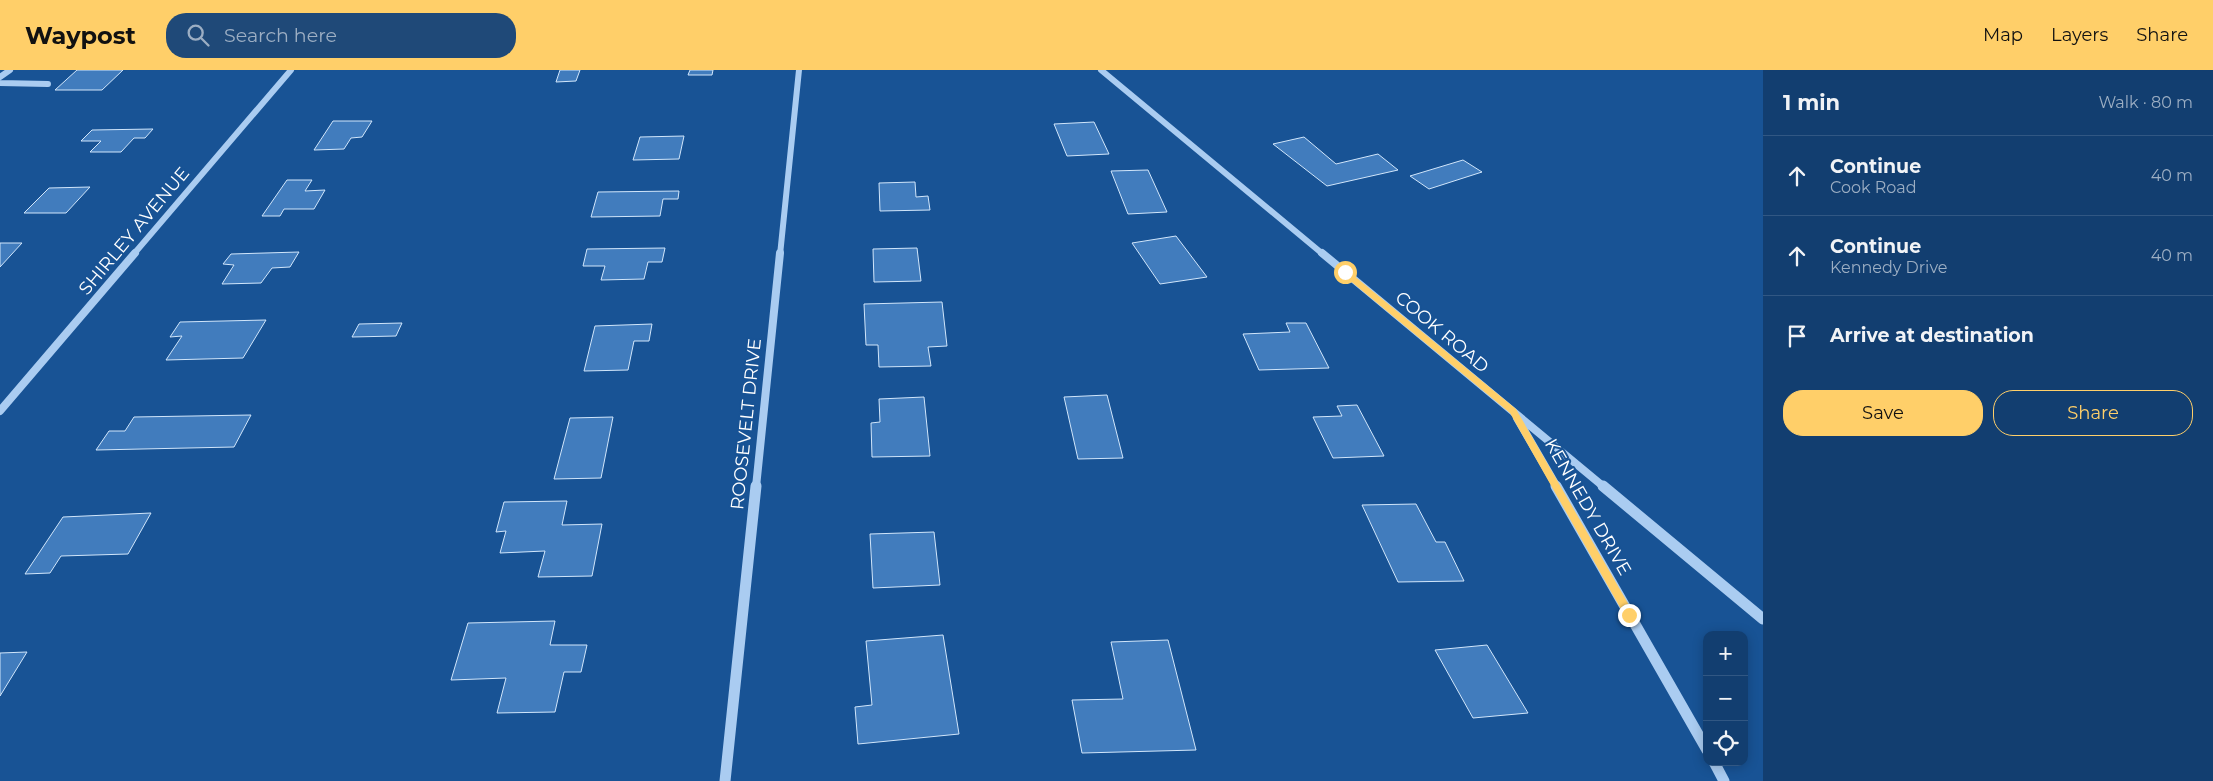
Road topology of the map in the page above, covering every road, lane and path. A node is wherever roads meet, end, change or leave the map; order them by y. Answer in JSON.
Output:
{"nodes":[{"id":1,"x":10,"y":70,"type":"edge"},
{"id":2,"x":290,"y":70,"type":"edge"},
{"id":3,"x":799,"y":70,"type":"edge"},
{"id":4,"x":1101,"y":70,"type":"edge"},
{"id":5,"x":0,"y":77,"type":"edge"},
{"id":6,"x":0,"y":83,"type":"edge"},
{"id":7,"x":48,"y":84,"type":"dead end"},
{"id":8,"x":0,"y":411,"type":"edge"},
{"id":9,"x":1513,"y":411,"type":"junction"},
{"id":10,"x":1763,"y":619,"type":"edge"},
{"id":11,"x":1703,"y":743,"type":"edge"},
{"id":12,"x":1716,"y":766,"type":"edge"},
{"id":13,"x":725,"y":781,"type":"edge"},
{"id":14,"x":1724,"y":781,"type":"edge"}],
"edges":[{"from":1,"to":5,"type":"street"},
{"from":2,"to":8,"type":"street","name":"SHIRLEY AVENUE"},
{"from":3,"to":13,"type":"street","name":"ROOSEVELT DRIVE"},
{"from":4,"to":9,"type":"street","name":"COOK ROAD"},
{"from":6,"to":7,"type":"street"},
{"from":9,"to":10,"type":"street","name":"COOK ROAD"},
{"from":9,"to":11,"type":"street","name":"KENNEDY DRIVE"},
{"from":12,"to":14,"type":"street"}]}
